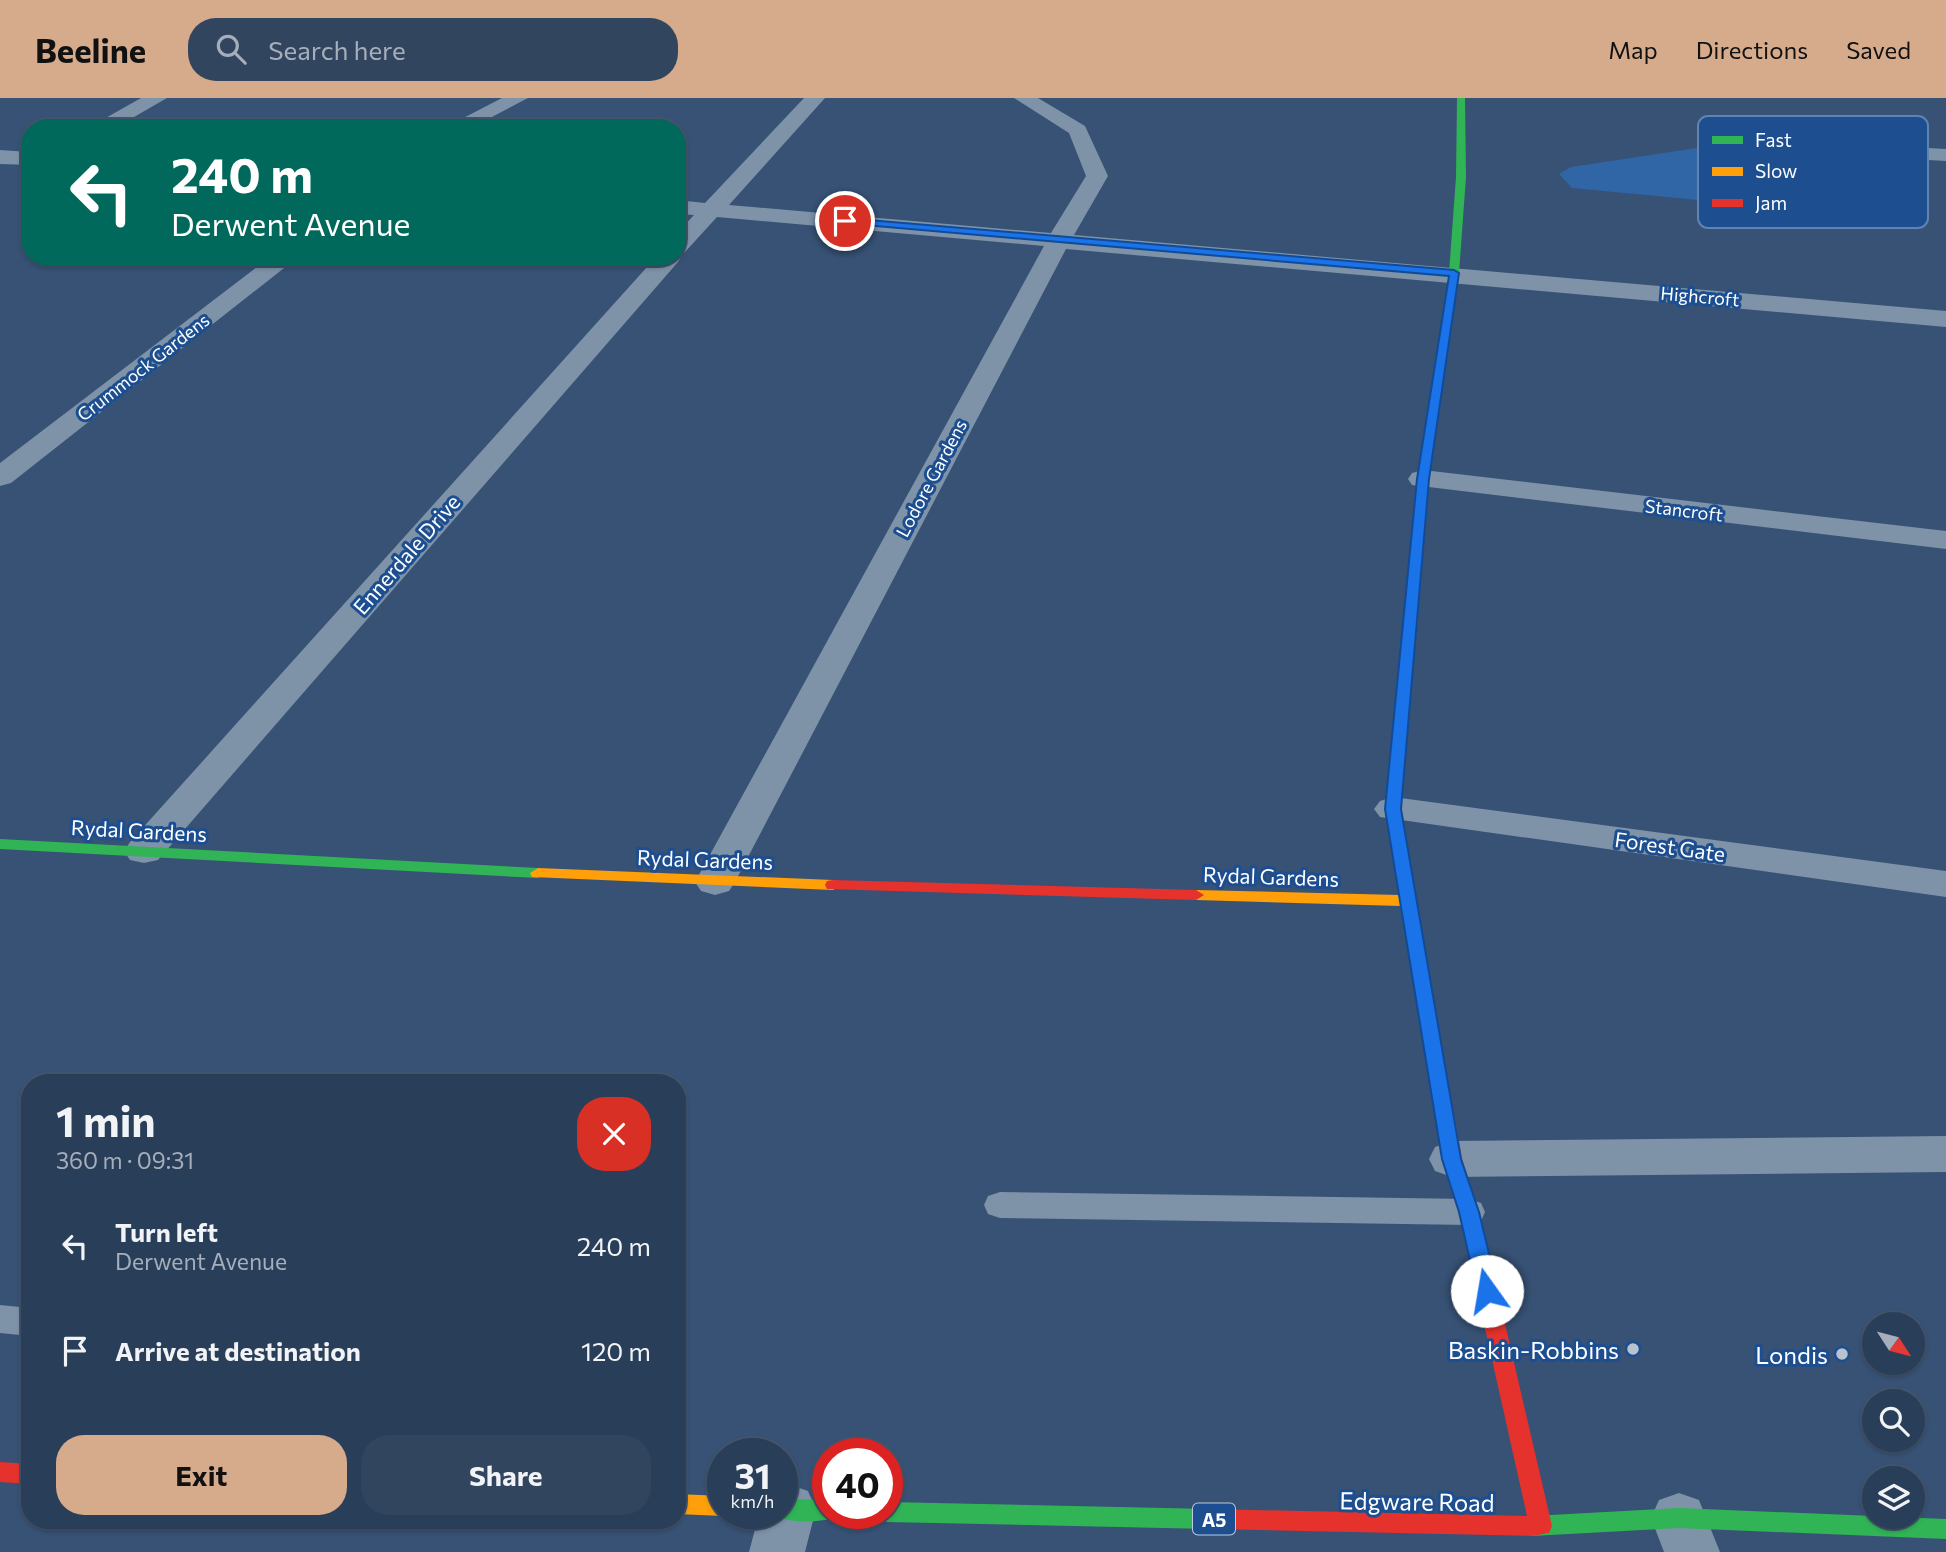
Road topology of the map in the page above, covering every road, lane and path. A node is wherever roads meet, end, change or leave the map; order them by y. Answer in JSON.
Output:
{"nodes":[{"id":1,"x":158,"y":98,"type":"edge"},
{"id":2,"x":518,"y":98,"type":"edge"},
{"id":3,"x":815,"y":98,"type":"edge"},
{"id":4,"x":1024,"y":98,"type":"edge"},
{"id":5,"x":1461,"y":98,"type":"edge"},
{"id":6,"x":116,"y":119,"type":"edge"},
{"id":7,"x":473,"y":119,"type":"edge"},
{"id":8,"x":1928,"y":154,"type":"edge"},
{"id":9,"x":1946,"y":155,"type":"edge"},
{"id":10,"x":0,"y":156,"type":"edge"},
{"id":11,"x":21,"y":158,"type":"edge"},
{"id":12,"x":686,"y":207,"type":"edge"},
{"id":13,"x":711,"y":209,"type":"junction"},
{"id":14,"x":686,"y":237,"type":"edge"},
{"id":15,"x":1059,"y":240,"type":"junction"},
{"id":16,"x":274,"y":266,"type":"edge"},
{"id":17,"x":660,"y":266,"type":"edge"},
{"id":18,"x":1454,"y":273,"type":"junction"},
{"id":19,"x":1946,"y":318,"type":"edge"},
{"id":20,"x":0,"y":477,"type":"edge"},
{"id":21,"x":1423,"y":479,"type":"junction"},
{"id":22,"x":1946,"y":540,"type":"edge"},
{"id":23,"x":1393,"y":809,"type":"junction"},
{"id":24,"x":0,"y":844,"type":"edge"},
{"id":25,"x":144,"y":851,"type":"junction"},
{"id":26,"x":715,"y":881,"type":"junction"},
{"id":27,"x":1946,"y":884,"type":"edge"},
{"id":28,"x":1408,"y":901,"type":"junction"},
{"id":29,"x":1946,"y":1154,"type":"edge"},
{"id":30,"x":1452,"y":1159,"type":"junction"},
{"id":31,"x":1000,"y":1205,"type":"dead end"},
{"id":32,"x":1469,"y":1212,"type":"junction"},
{"id":33,"x":0,"y":1319,"type":"edge"},
{"id":34,"x":21,"y":1321,"type":"edge"},
{"id":35,"x":0,"y":1472,"type":"edge"},
{"id":36,"x":21,"y":1473,"type":"edge"},
{"id":37,"x":686,"y":1504,"type":"edge"},
{"id":38,"x":707,"y":1505,"type":"edge"},
{"id":39,"x":903,"y":1512,"type":"edge"},
{"id":40,"x":1541,"y":1527,"type":"junction"},
{"id":41,"x":1946,"y":1529,"type":"edge"},
{"id":42,"x":1686,"y":1535,"type":"edge"}],
"edges":[{"from":1,"to":6,"type":"street"},
{"from":2,"to":7,"type":"street"},
{"from":3,"to":13,"type":"street"},
{"from":4,"to":15,"type":"street","name":"Lodore Gardens"},
{"from":5,"to":18,"type":"street"},
{"from":8,"to":9,"type":"street"},
{"from":10,"to":11,"type":"street"},
{"from":12,"to":13,"type":"street","name":"Highcroft"},
{"from":13,"to":14,"type":"street"},
{"from":13,"to":15,"type":"street","name":"Highcroft"},
{"from":15,"to":18,"type":"street","name":"Highcroft"},
{"from":15,"to":26,"type":"street","name":"Lodore Gardens"},
{"from":16,"to":20,"type":"street","name":"Crummock Gardens"},
{"from":17,"to":25,"type":"street","name":"Ennerdale Drive"},
{"from":18,"to":19,"type":"street","name":"Highcroft"},
{"from":18,"to":21,"type":"street"},
{"from":21,"to":22,"type":"street","name":"Stancroft"},
{"from":21,"to":23,"type":"street"},
{"from":23,"to":27,"type":"street","name":"Forest Gate"},
{"from":23,"to":28,"type":"street"},
{"from":24,"to":25,"type":"street","name":"Rydal Gardens"},
{"from":25,"to":26,"type":"street","name":"Rydal Gardens"},
{"from":26,"to":28,"type":"street","name":"Rydal Gardens"},
{"from":28,"to":30,"type":"street"},
{"from":29,"to":30,"type":"street"},
{"from":30,"to":32,"type":"street"},
{"from":31,"to":32,"type":"lane"},
{"from":32,"to":40,"type":"street"},
{"from":33,"to":34,"type":"lane"},
{"from":35,"to":36,"type":"street"},
{"from":37,"to":38,"type":"street"},
{"from":39,"to":40,"type":"street","name":"Edgware Road","number":"A5"},
{"from":40,"to":42,"type":"street","name":"Edgware Road","number":"A5"},
{"from":41,"to":42,"type":"street","name":"Edgware Road","number":"A5"}]}
